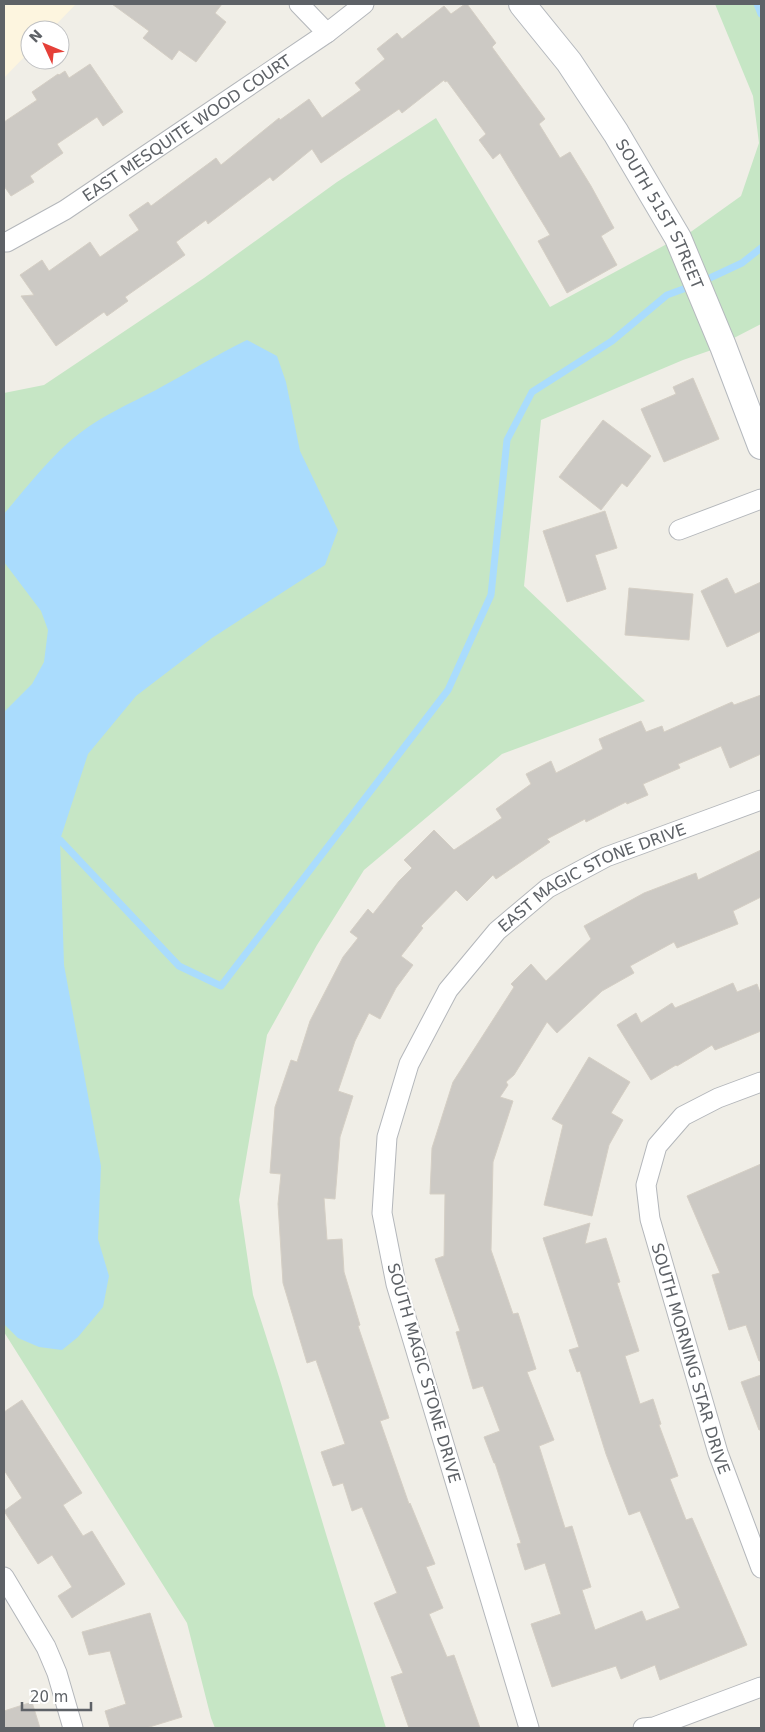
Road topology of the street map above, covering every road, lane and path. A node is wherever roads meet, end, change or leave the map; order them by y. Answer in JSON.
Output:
{"nodes":[{"id":1,"x":299,"y":4,"type":"edge"},
{"id":2,"x":364,"y":4,"type":"edge"},
{"id":3,"x":522,"y":4,"type":"edge"},
{"id":4,"x":327,"y":33,"type":"junction"},
{"id":5,"x":4,"y":242,"type":"edge"},
{"id":6,"x":761,"y":446,"type":"edge"},
{"id":7,"x":761,"y":499,"type":"edge"},
{"id":8,"x":679,"y":530,"type":"dead end"},
{"id":9,"x":761,"y":800,"type":"edge"},
{"id":10,"x":448,"y":990,"type":"joint"},
{"id":11,"x":761,"y":1082,"type":"edge"},
{"id":12,"x":761,"y":1568,"type":"edge"},
{"id":13,"x":4,"y":1577,"type":"edge"},
{"id":14,"x":761,"y":1687,"type":"edge"},
{"id":15,"x":73,"y":1728,"type":"edge"},
{"id":16,"x":529,"y":1728,"type":"edge"},
{"id":17,"x":643,"y":1728,"type":"edge"}],
"edges":[{"from":1,"to":4,"type":"street"},
{"from":2,"to":4,"type":"street","name":"EAST MESQUITE WOOD COURT"},
{"from":3,"to":6,"type":"street","name":"SOUTH 51ST STREET"},
{"from":4,"to":5,"type":"street","name":"EAST MESQUITE WOOD COURT"},
{"from":7,"to":8,"type":"street"},
{"from":9,"to":10,"type":"street","name":"EAST MAGIC STONE DRIVE"},
{"from":10,"to":16,"type":"street","name":"SOUTH MAGIC STONE DRIVE"},
{"from":11,"to":12,"type":"street","name":"SOUTH MORNING STAR DRIVE"},
{"from":13,"to":15,"type":"street"},
{"from":14,"to":17,"type":"street"}]}
